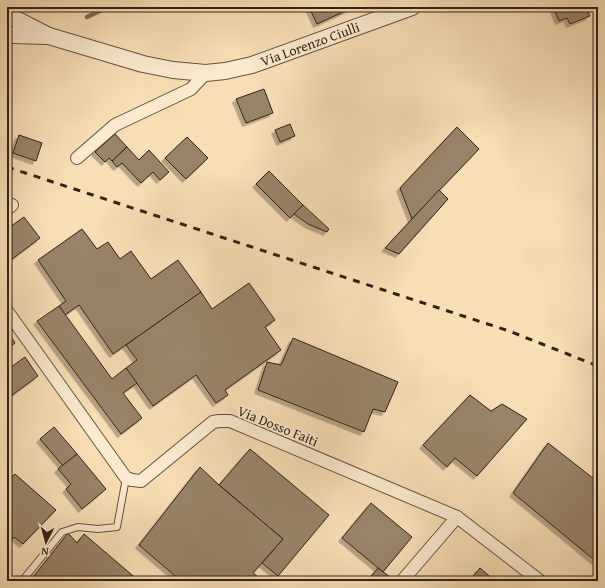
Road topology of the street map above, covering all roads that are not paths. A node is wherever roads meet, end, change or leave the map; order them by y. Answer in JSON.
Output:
{"nodes":[{"id":1,"x":410,"y":7,"type":"edge"},
{"id":2,"x":8,"y":14,"type":"edge"},
{"id":3,"x":49,"y":36,"type":"junction"},
{"id":4,"x":10,"y":38,"type":"edge"},
{"id":5,"x":206,"y":73,"type":"junction"},
{"id":6,"x":77,"y":158,"type":"dead end"},
{"id":7,"x":7,"y":311,"type":"edge"},
{"id":8,"x":126,"y":478,"type":"junction"},
{"id":9,"x":457,"y":517,"type":"junction"},
{"id":10,"x":22,"y":581,"type":"edge"},
{"id":11,"x":402,"y":581,"type":"edge"},
{"id":12,"x":540,"y":581,"type":"edge"}],
"edges":[{"from":1,"to":5,"type":"street","name":"Via Lorenzo Ciulli"},
{"from":2,"to":3,"type":"street","name":"Via Lorenzo Ciulli"},
{"from":2,"to":4,"type":"street"},
{"from":3,"to":4,"type":"street","name":"Via Lorenzo Ciulli"},
{"from":3,"to":5,"type":"street","name":"Via Lorenzo Ciulli"},
{"from":5,"to":6,"type":"street"},
{"from":7,"to":8,"type":"street"},
{"from":8,"to":9,"type":"street","name":"Via Dosso Faiti"},
{"from":8,"to":10,"type":"lane"},
{"from":9,"to":11,"type":"street"},
{"from":9,"to":12,"type":"street","name":"Via Dosso Faiti"}]}
